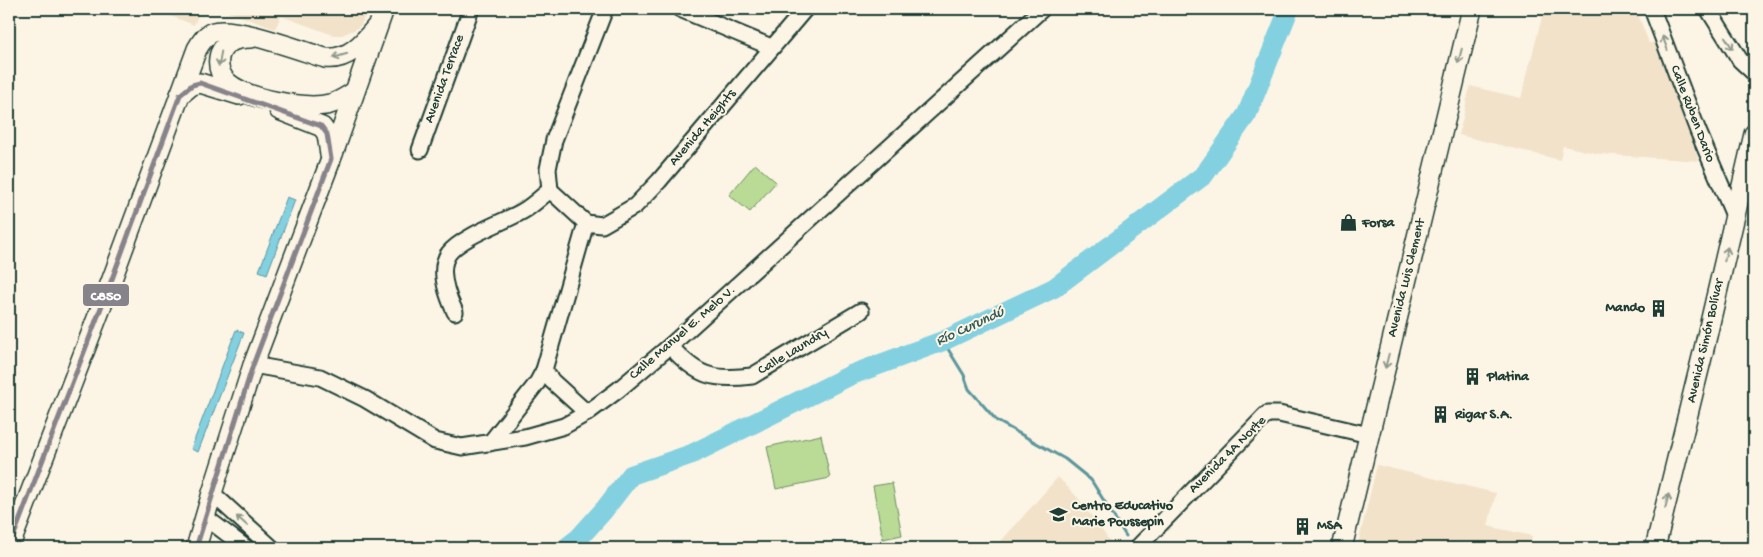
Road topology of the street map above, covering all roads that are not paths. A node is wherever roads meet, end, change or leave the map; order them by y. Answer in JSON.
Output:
{"nodes":[{"id":1,"x":471,"y":9,"type":"edge"},
{"id":2,"x":605,"y":9,"type":"edge"},
{"id":3,"x":680,"y":9,"type":"edge"},
{"id":4,"x":805,"y":9,"type":"edge"},
{"id":5,"x":1042,"y":9,"type":"edge"},
{"id":6,"x":1472,"y":9,"type":"edge"},
{"id":7,"x":1652,"y":9,"type":"edge"},
{"id":8,"x":1708,"y":9,"type":"edge"},
{"id":9,"x":380,"y":17,"type":"edge"},
{"id":10,"x":257,"y":38,"type":"junction"},
{"id":11,"x":771,"y":47,"type":"junction"},
{"id":12,"x":1754,"y":73,"type":"edge"},
{"id":13,"x":354,"y":92,"type":"junction"},
{"id":14,"x":180,"y":95,"type":"junction"},
{"id":15,"x":1754,"y":134,"type":"edge"},
{"id":16,"x":420,"y":150,"type":"dead end"},
{"id":17,"x":331,"y":159,"type":"junction"},
{"id":18,"x":550,"y":190,"type":"junction"},
{"id":19,"x":1735,"y":218,"type":"junction"},
{"id":20,"x":586,"y":223,"type":"junction"},
{"id":21,"x":861,"y":311,"type":"dead end"},
{"id":22,"x":455,"y":312,"type":"dead end"},
{"id":23,"x":670,"y":346,"type":"junction"},
{"id":24,"x":253,"y":365,"type":"junction"},
{"id":25,"x":544,"y":370,"type":"junction"},
{"id":26,"x":587,"y":413,"type":"junction"},
{"id":27,"x":1369,"y":435,"type":"junction"},
{"id":28,"x":490,"y":443,"type":"junction"},
{"id":29,"x":212,"y":493,"type":"junction"},
{"id":30,"x":205,"y":516,"type":"junction"},
{"id":31,"x":9,"y":548,"type":"edge"},
{"id":32,"x":196,"y":548,"type":"edge"},
{"id":33,"x":228,"y":548,"type":"edge"},
{"id":34,"x":242,"y":548,"type":"edge"},
{"id":35,"x":246,"y":548,"type":"edge"},
{"id":36,"x":272,"y":548,"type":"edge"},
{"id":37,"x":1137,"y":548,"type":"edge"},
{"id":38,"x":1342,"y":548,"type":"edge"},
{"id":39,"x":1655,"y":548,"type":"edge"}],
"edges":[{"from":1,"to":16,"type":"street","name":"Avenida Terrace"},
{"from":2,"to":18,"type":"street"},
{"from":3,"to":11,"type":"street"},
{"from":4,"to":11,"type":"street","name":"Avenida Heights"},
{"from":5,"to":23,"type":"street","name":"Calle Manuel E. Melo V."},
{"from":6,"to":27,"type":"main road","name":"Avenida Luis Clement","one_way":true},
{"from":19,"to":7,"type":"street","name":"Calle Ruben Dario","one_way":true},
{"from":8,"to":12,"type":"street","one_way":true},
{"from":9,"to":10,"type":"main road","one_way":true},
{"from":9,"to":13,"type":"main road"},
{"from":10,"to":13,"type":"main road","one_way":true},
{"from":10,"to":14,"type":"main road"},
{"from":11,"to":20,"type":"street","name":"Avenida Heights"},
{"from":13,"to":17,"type":"main road"},
{"from":14,"to":17,"type":"main road"},
{"from":14,"to":31,"type":"main road"},
{"from":15,"to":19,"type":"main road","name":"Avenida Simón Bolívar"},
{"from":17,"to":24,"type":"main road"},
{"from":18,"to":20,"type":"street"},
{"from":18,"to":22,"type":"street"},
{"from":39,"to":19,"type":"main road","name":"Avenida Simón Bolívar","one_way":true},
{"from":20,"to":25,"type":"street"},
{"from":21,"to":23,"type":"street","name":"Calle Laundry"},
{"from":23,"to":26,"type":"street","name":"Calle Manuel E. Melo V."},
{"from":24,"to":28,"type":"street","name":"Calle Manuel E. Melo V."},
{"from":24,"to":29,"type":"main road"},
{"from":25,"to":26,"type":"street"},
{"from":25,"to":28,"type":"street"},
{"from":26,"to":28,"type":"street","name":"Calle Manuel E. Melo V."},
{"from":27,"to":37,"type":"street","name":"Avenida 4A Norte"},
{"from":27,"to":38,"type":"main road","name":"Avenida Luis Clement"},
{"from":29,"to":30,"type":"main road"},
{"from":36,"to":29,"type":"street","one_way":true},
{"from":30,"to":32,"type":"main road"},
{"from":30,"to":35,"type":"street"},
{"from":33,"to":34,"type":"street"}]}
